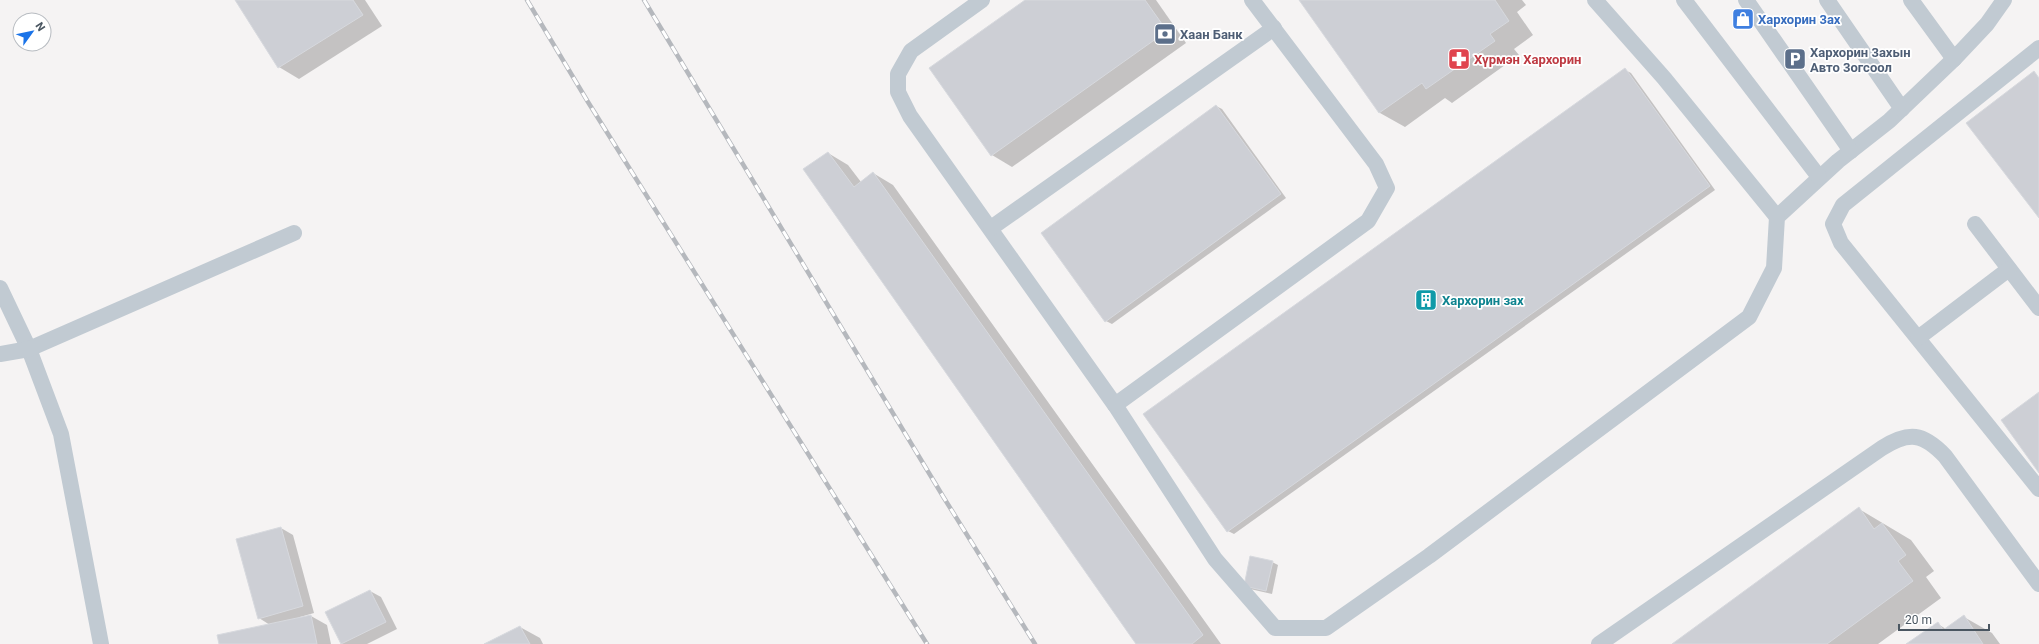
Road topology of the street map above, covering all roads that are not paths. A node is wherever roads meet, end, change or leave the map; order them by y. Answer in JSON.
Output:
{"nodes":[{"id":1,"x":982,"y":0,"type":"edge"},
{"id":2,"x":1252,"y":0,"type":"edge"},
{"id":3,"x":1595,"y":0,"type":"edge"},
{"id":4,"x":1684,"y":0,"type":"edge"},
{"id":5,"x":1746,"y":0,"type":"edge"},
{"id":6,"x":1827,"y":0,"type":"edge"},
{"id":7,"x":1911,"y":0,"type":"edge"},
{"id":8,"x":2004,"y":0,"type":"edge"},
{"id":9,"x":1274,"y":28,"type":"junction"},
{"id":10,"x":2039,"y":48,"type":"edge"},
{"id":11,"x":1954,"y":59,"type":"junction"},
{"id":12,"x":1902,"y":109,"type":"junction"},
{"id":13,"x":1851,"y":151,"type":"junction"},
{"id":14,"x":1819,"y":177,"type":"junction"},
{"id":15,"x":1777,"y":217,"type":"junction"},
{"id":16,"x":1975,"y":224,"type":"dead end"},
{"id":17,"x":991,"y":228,"type":"junction"},
{"id":18,"x":294,"y":233,"type":"dead end"},
{"id":19,"x":2009,"y":269,"type":"junction"},
{"id":20,"x":0,"y":288,"type":"edge"},
{"id":21,"x":2039,"y":308,"type":"edge"},
{"id":22,"x":1918,"y":338,"type":"junction"},
{"id":23,"x":29,"y":349,"type":"junction"},
{"id":24,"x":0,"y":354,"type":"edge"},
{"id":25,"x":1115,"y":405,"type":"junction"},
{"id":26,"x":2039,"y":489,"type":"edge"},
{"id":27,"x":2039,"y":584,"type":"edge"},
{"id":28,"x":101,"y":644,"type":"edge"},
{"id":29,"x":1600,"y":644,"type":"edge"}],
"edges":[{"from":1,"to":17,"type":"lane"},
{"from":2,"to":9,"type":"lane"},
{"from":3,"to":15,"type":"lane"},
{"from":4,"to":14,"type":"lane"},
{"from":5,"to":13,"type":"lane"},
{"from":6,"to":12,"type":"lane"},
{"from":7,"to":11,"type":"lane"},
{"from":8,"to":11,"type":"lane"},
{"from":9,"to":17,"type":"lane"},
{"from":9,"to":25,"type":"lane"},
{"from":10,"to":22,"type":"lane"},
{"from":11,"to":12,"type":"lane"},
{"from":12,"to":13,"type":"lane"},
{"from":13,"to":14,"type":"lane"},
{"from":14,"to":15,"type":"lane"},
{"from":15,"to":25,"type":"lane"},
{"from":16,"to":19,"type":"lane"},
{"from":17,"to":25,"type":"lane"},
{"from":18,"to":23,"type":"lane"},
{"from":19,"to":21,"type":"lane"},
{"from":19,"to":22,"type":"lane"},
{"from":20,"to":23,"type":"lane"},
{"from":22,"to":26,"type":"lane"},
{"from":23,"to":24,"type":"lane"},
{"from":23,"to":28,"type":"lane"},
{"from":27,"to":29,"type":"lane"}]}
